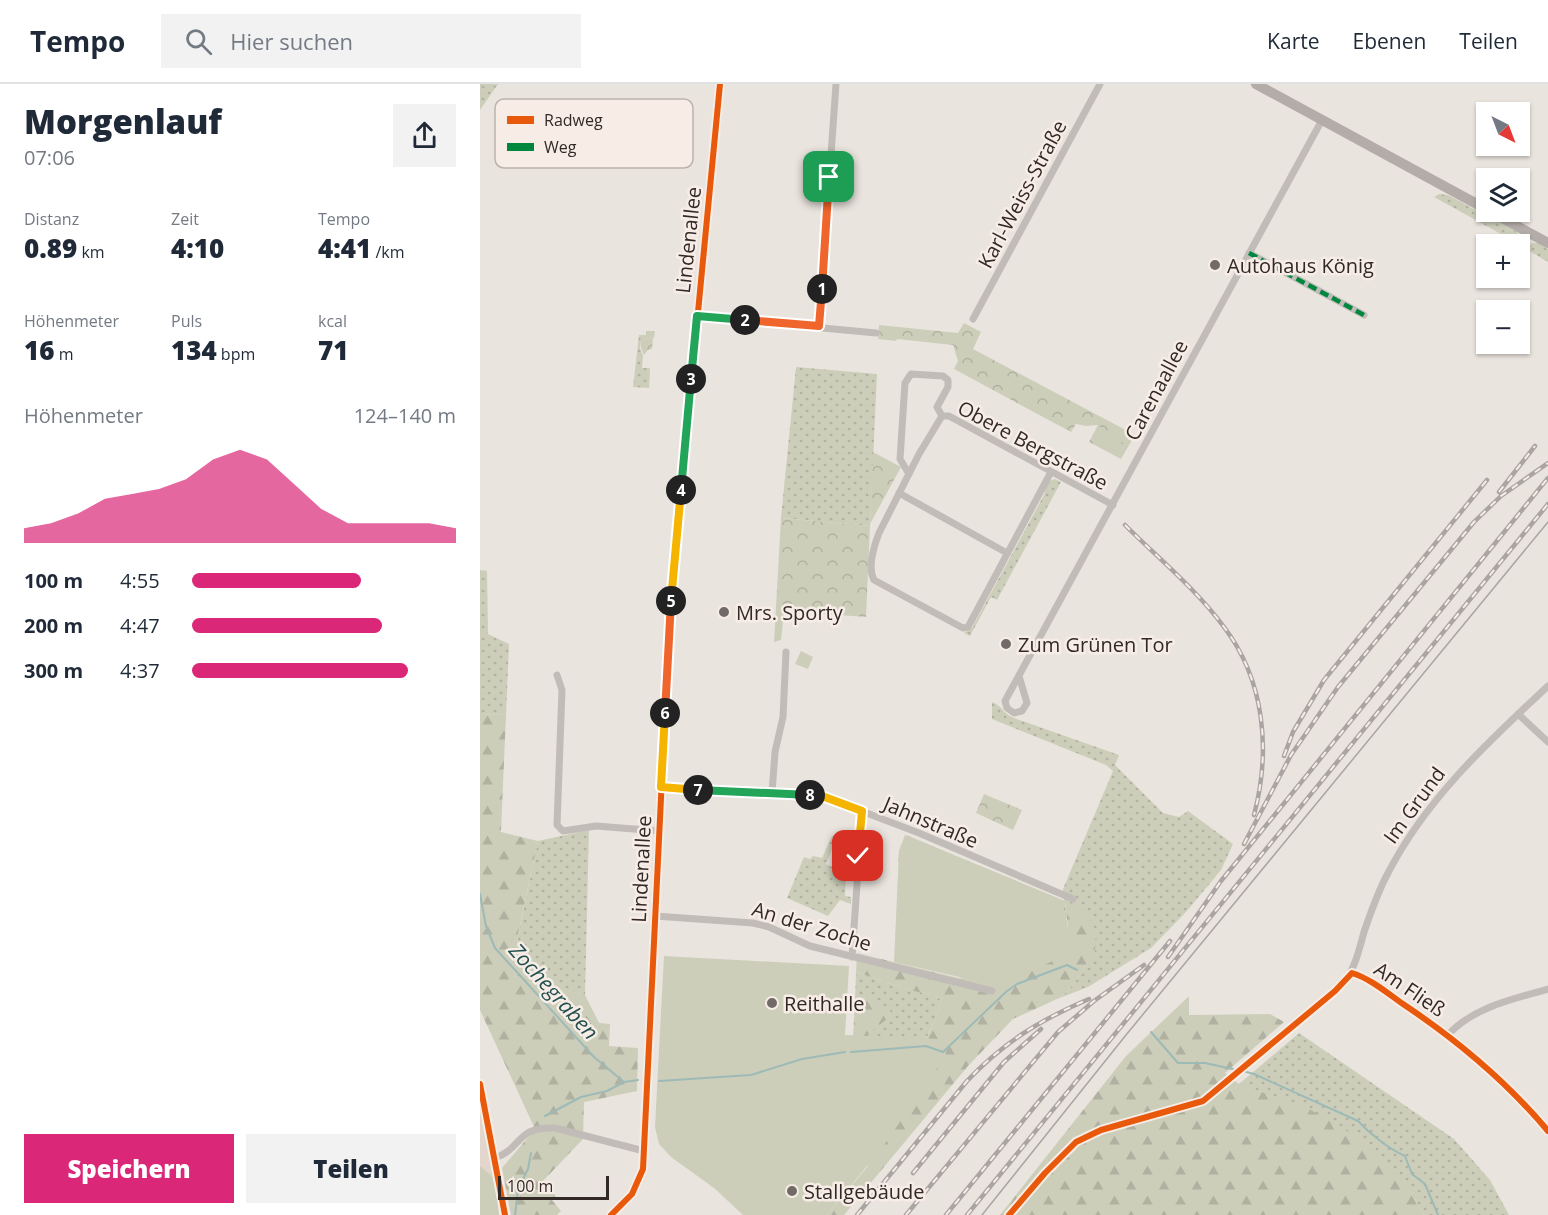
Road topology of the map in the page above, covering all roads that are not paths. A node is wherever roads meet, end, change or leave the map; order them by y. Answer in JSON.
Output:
{"nodes":[{"id":1,"x":720,"y":84,"type":"edge"},
{"id":2,"x":836,"y":84,"type":"edge"},
{"id":3,"x":1100,"y":84,"type":"edge"},
{"id":4,"x":1256,"y":84,"type":"edge"},
{"id":5,"x":1322,"y":120,"type":"junction"},
{"id":6,"x":1476,"y":204,"type":"edge"},
{"id":7,"x":1509,"y":222,"type":"edge"},
{"id":8,"x":1548,"y":243,"type":"edge"},
{"id":9,"x":1249,"y":253,"type":"junction"},
{"id":10,"x":1364,"y":315,"type":"dead end"},
{"id":11,"x":697,"y":316,"type":"junction"},
{"id":12,"x":973,"y":319,"type":"dead end"},
{"id":13,"x":819,"y":326,"type":"junction"},
{"id":14,"x":876,"y":333,"type":"dead end"},
{"id":15,"x":942,"y":416,"type":"junction"},
{"id":16,"x":1051,"y":472,"type":"junction"},
{"id":17,"x":909,"y":474,"type":"junction"},
{"id":18,"x":898,"y":493,"type":"junction"},
{"id":19,"x":1113,"y":505,"type":"junction"},
{"id":20,"x":1007,"y":552,"type":"junction"},
{"id":21,"x":786,"y":652,"type":"dead end"},
{"id":22,"x":557,"y":675,"type":"dead end"},
{"id":23,"x":1019,"y":676,"type":"junction"},
{"id":24,"x":1548,"y":686,"type":"edge"},
{"id":25,"x":1518,"y":714,"type":"junction"},
{"id":26,"x":1548,"y":742,"type":"edge"},
{"id":27,"x":661,"y":787,"type":"junction"},
{"id":28,"x":772,"y":793,"type":"junction"},
{"id":29,"x":862,"y":811,"type":"junction"},
{"id":30,"x":659,"y":831,"type":"junction"},
{"id":31,"x":1073,"y":899,"type":"dead end"},
{"id":32,"x":655,"y":916,"type":"junction"},
{"id":33,"x":852,"y":957,"type":"junction"},
{"id":34,"x":1352,"y":973,"type":"junction"},
{"id":35,"x":1548,"y":989,"type":"edge"},
{"id":36,"x":992,"y":992,"type":"dead end"},
{"id":37,"x":1448,"y":1035,"type":"junction"},
{"id":38,"x":480,"y":1084,"type":"edge"},
{"id":39,"x":1548,"y":1131,"type":"edge"},
{"id":40,"x":644,"y":1151,"type":"junction"},
{"id":41,"x":495,"y":1158,"type":"junction"},
{"id":42,"x":505,"y":1215,"type":"edge"},
{"id":43,"x":611,"y":1215,"type":"edge"},
{"id":44,"x":1009,"y":1215,"type":"edge"}],
"edges":[{"from":1,"to":11,"type":"street","name":"Lindenallee"},
{"from":2,"to":13,"type":"street"},
{"from":3,"to":12,"type":"street","name":"Karl-Weiss-Straße"},
{"from":4,"to":5,"type":"main road"},
{"from":5,"to":6,"type":"main road"},
{"from":5,"to":9,"type":"street","name":"Carenaallee"},
{"from":7,"to":8,"type":"main road"},
{"from":9,"to":10,"type":"street"},
{"from":9,"to":19,"type":"street","name":"Carenaallee"},
{"from":11,"to":13,"type":"street"},
{"from":11,"to":27,"type":"street","name":"Lindenallee"},
{"from":13,"to":14,"type":"street"},
{"from":15,"to":16,"type":"street","name":"Obere Bergstraße"},
{"from":15,"to":17,"type":"street"},
{"from":15,"to":17,"type":"street","name":"Obere Bergstraße"},
{"from":16,"to":19,"type":"street","name":"Obere Bergstraße"},
{"from":16,"to":20,"type":"street"},
{"from":17,"to":18,"type":"street"},
{"from":18,"to":20,"type":"street"},
{"from":18,"to":20,"type":"street"},
{"from":19,"to":23,"type":"street","name":"Carenaallee"},
{"from":21,"to":28,"type":"street"},
{"from":22,"to":30,"type":"street"},
{"from":23,"to":23,"type":"street","name":"Carenaallee"},
{"from":24,"to":25,"type":"street","name":"Im Grund"},
{"from":25,"to":26,"type":"street"},
{"from":25,"to":34,"type":"street","name":"Im Grund"},
{"from":27,"to":28,"type":"street","name":"Jahnstraße"},
{"from":27,"to":30,"type":"street","name":"Lindenallee"},
{"from":28,"to":29,"type":"street","name":"Jahnstraße"},
{"from":29,"to":31,"type":"street","name":"Jahnstraße"},
{"from":29,"to":33,"type":"street"},
{"from":30,"to":32,"type":"street","name":"Lindenallee"},
{"from":32,"to":33,"type":"street","name":"An der Zoche"},
{"from":32,"to":40,"type":"street","name":"Lindenallee"},
{"from":33,"to":36,"type":"street","name":"An der Zoche"},
{"from":34,"to":37,"type":"street","name":"Am Fließ"},
{"from":34,"to":44,"type":"street","name":"Am Fließ"},
{"from":35,"to":37,"type":"street"},
{"from":37,"to":39,"type":"street","name":"Am Fließ"},
{"from":38,"to":41,"type":"street"},
{"from":40,"to":41,"type":"street"},
{"from":40,"to":43,"type":"street","name":"Lindenallee"},
{"from":41,"to":42,"type":"street"}]}
